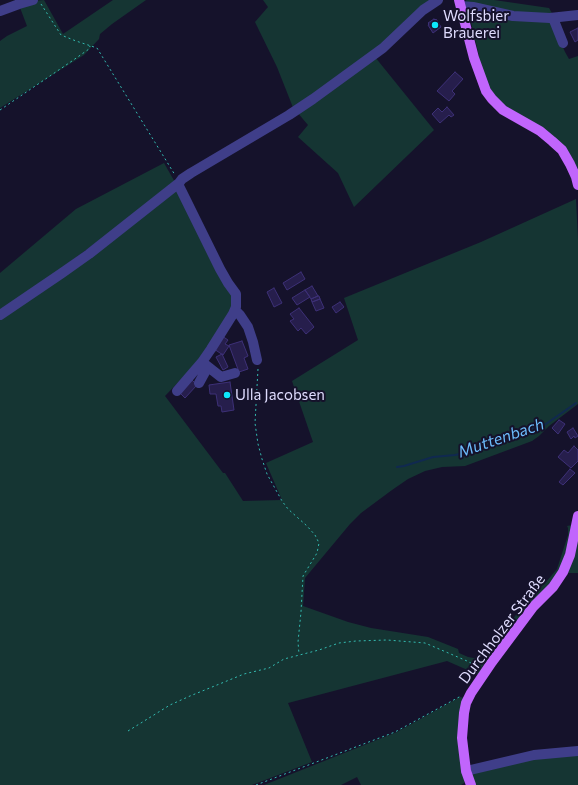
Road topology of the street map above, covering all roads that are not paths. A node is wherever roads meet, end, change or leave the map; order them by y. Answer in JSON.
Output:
{"nodes":[{"id":1,"x":33,"y":0,"type":"edge"},
{"id":2,"x":438,"y":0,"type":"edge"},
{"id":3,"x":460,"y":3,"type":"edge"},
{"id":4,"x":0,"y":12,"type":"edge"},
{"id":5,"x":578,"y":16,"type":"edge"},
{"id":6,"x":553,"y":18,"type":"junction"},
{"id":7,"x":563,"y":43,"type":"dead end"},
{"id":8,"x":179,"y":183,"type":"junction"},
{"id":9,"x":578,"y":185,"type":"edge"},
{"id":10,"x":235,"y":310,"type":"junction"},
{"id":11,"x":0,"y":314,"type":"edge"},
{"id":12,"x":257,"y":360,"type":"road end"},
{"id":13,"x":204,"y":364,"type":"junction"},
{"id":14,"x":235,"y":373,"type":"dead end"},
{"id":15,"x":200,"y":383,"type":"dead end"},
{"id":16,"x":177,"y":391,"type":"dead end"},
{"id":17,"x":578,"y":516,"type":"edge"},
{"id":18,"x":578,"y":751,"type":"edge"},
{"id":19,"x":466,"y":771,"type":"junction"},
{"id":20,"x":468,"y":784,"type":"edge"}],
"edges":[{"from":1,"to":4,"type":"street"},
{"from":2,"to":8,"type":"street"},
{"from":3,"to":6,"type":"street"},
{"from":3,"to":9,"type":"main road"},
{"from":5,"to":6,"type":"street"},
{"from":6,"to":7,"type":"street"},
{"from":8,"to":10,"type":"street"},
{"from":8,"to":11,"type":"street"},
{"from":10,"to":12,"type":"street"},
{"from":10,"to":13,"type":"street"},
{"from":13,"to":14,"type":"street"},
{"from":13,"to":15,"type":"street"},
{"from":13,"to":16,"type":"street"},
{"from":17,"to":19,"type":"main road","name":"Durchholzer Straße"},
{"from":18,"to":19,"type":"street"},
{"from":19,"to":20,"type":"main road","name":"Durchholzer Straße"}]}
